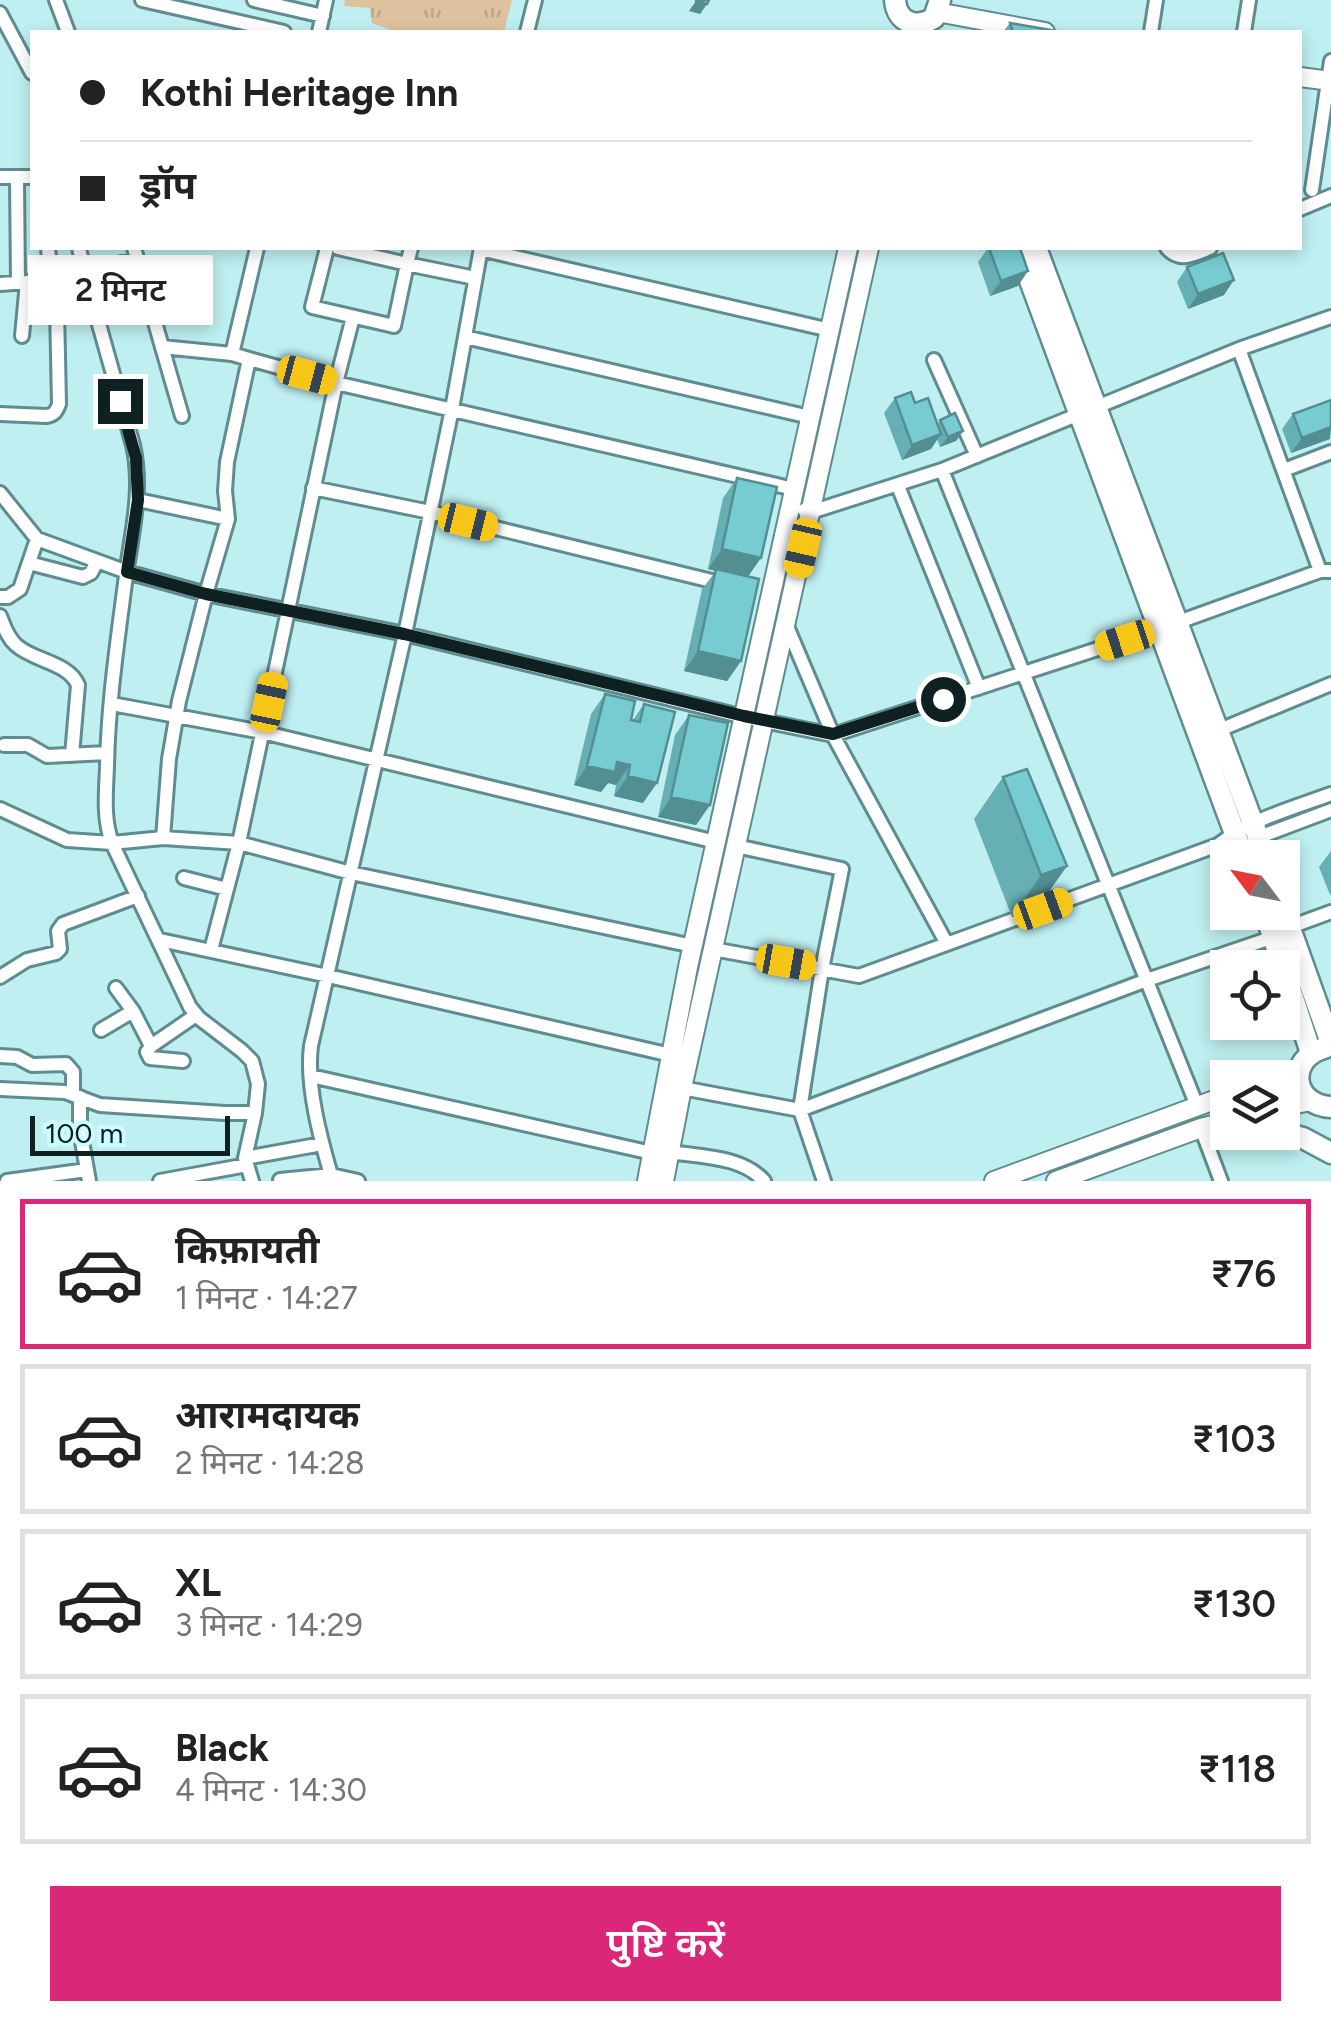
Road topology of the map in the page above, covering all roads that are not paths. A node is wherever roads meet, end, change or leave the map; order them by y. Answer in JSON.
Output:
{"nodes":[{"id":1,"x":56,"y":0,"type":"edge"},
{"id":2,"x":142,"y":0,"type":"edge"},
{"id":3,"x":254,"y":0,"type":"edge"},
{"id":4,"x":326,"y":0,"type":"edge"},
{"id":5,"x":535,"y":0,"type":"edge"},
{"id":6,"x":1156,"y":0,"type":"edge"},
{"id":7,"x":1249,"y":0,"type":"edge"},
{"id":8,"x":0,"y":13,"type":"edge"},
{"id":9,"x":322,"y":16,"type":"junction"},
{"id":10,"x":917,"y":17,"type":"edge"},
{"id":11,"x":67,"y":30,"type":"edge"},
{"id":12,"x":275,"y":30,"type":"edge"},
{"id":13,"x":320,"y":30,"type":"edge"},
{"id":14,"x":532,"y":30,"type":"edge"},
{"id":15,"x":1029,"y":30,"type":"edge"},
{"id":16,"x":1151,"y":30,"type":"edge"},
{"id":17,"x":1244,"y":30,"type":"edge"},
{"id":18,"x":1331,"y":61,"type":"edge"},
{"id":19,"x":30,"y":70,"type":"edge"},
{"id":20,"x":1302,"y":77,"type":"edge"},
{"id":21,"x":1329,"y":81,"type":"edge"},
{"id":22,"x":0,"y":177,"type":"edge"},
{"id":23,"x":16,"y":177,"type":"junction"},
{"id":24,"x":30,"y":177,"type":"edge"},
{"id":25,"x":1306,"y":189,"type":"edge"},
{"id":26,"x":1331,"y":195,"type":"edge"},
{"id":27,"x":1302,"y":208,"type":"edge"},
{"id":28,"x":48,"y":250,"type":"edge"},
{"id":29,"x":80,"y":250,"type":"edge"},
{"id":30,"x":257,"y":250,"type":"edge"},
{"id":31,"x":326,"y":250,"type":"edge"},
{"id":32,"x":347,"y":250,"type":"edge"},
{"id":33,"x":410,"y":250,"type":"edge"},
{"id":34,"x":481,"y":250,"type":"edge"},
{"id":35,"x":490,"y":250,"type":"edge"},
{"id":36,"x":848,"y":250,"type":"edge"},
{"id":37,"x":870,"y":250,"type":"edge"},
{"id":38,"x":1019,"y":250,"type":"edge"},
{"id":39,"x":1037,"y":250,"type":"edge"},
{"id":40,"x":1170,"y":250,"type":"edge"},
{"id":41,"x":1204,"y":250,"type":"edge"},
{"id":42,"x":136,"y":254,"type":"edge"},
{"id":43,"x":407,"y":264,"type":"junction"},
{"id":44,"x":84,"y":271,"type":"junction"},
{"id":45,"x":51,"y":277,"type":"junction"},
{"id":46,"x":475,"y":278,"type":"junction"},
{"id":47,"x":22,"y":282,"type":"junction"},
{"id":48,"x":0,"y":284,"type":"edge"},
{"id":49,"x":57,"y":308,"type":"dead end"},
{"id":50,"x":353,"y":317,"type":"junction"},
{"id":51,"x":1331,"y":317,"type":"edge"},
{"id":52,"x":830,"y":330,"type":"junction"},
{"id":53,"x":22,"y":336,"type":"dead end"},
{"id":54,"x":465,"y":337,"type":"junction"},
{"id":55,"x":162,"y":348,"type":"junction"},
{"id":56,"x":1239,"y":349,"type":"junction"},
{"id":57,"x":232,"y":354,"type":"junction"},
{"id":58,"x":250,"y":359,"type":"junction"},
{"id":59,"x":934,"y":360,"type":"dead end"},
{"id":60,"x":336,"y":383,"type":"junction"},
{"id":61,"x":452,"y":409,"type":"junction"},
{"id":62,"x":1087,"y":411,"type":"junction"},
{"id":63,"x":0,"y":414,"type":"edge"},
{"id":64,"x":182,"y":416,"type":"dead end"},
{"id":65,"x":810,"y":417,"type":"junction"},
{"id":66,"x":1331,"y":452,"type":"edge"},
{"id":67,"x":977,"y":456,"type":"junction"},
{"id":68,"x":942,"y":470,"type":"junction"},
{"id":69,"x":1284,"y":470,"type":"junction"},
{"id":70,"x":898,"y":486,"type":"junction"},
{"id":71,"x":313,"y":488,"type":"junction"},
{"id":72,"x":0,"y":494,"type":"edge"},
{"id":73,"x":792,"y":498,"type":"junction"},
{"id":74,"x":138,"y":500,"type":"junction"},
{"id":75,"x":430,"y":512,"type":"junction"},
{"id":76,"x":812,"y":512,"type":"junction"},
{"id":77,"x":228,"y":519,"type":"junction"},
{"id":78,"x":37,"y":539,"type":"junction"},
{"id":79,"x":97,"y":561,"type":"junction"},
{"id":80,"x":29,"y":563,"type":"junction"},
{"id":81,"x":1327,"y":568,"type":"edge"},
{"id":82,"x":127,"y":572,"type":"junction"},
{"id":83,"x":733,"y":586,"type":"edge"},
{"id":84,"x":752,"y":590,"type":"edge"},
{"id":85,"x":206,"y":594,"type":"junction"},
{"id":86,"x":770,"y":595,"type":"junction"},
{"id":87,"x":0,"y":597,"type":"edge"},
{"id":88,"x":288,"y":611,"type":"junction"},
{"id":89,"x":0,"y":616,"type":"edge"},
{"id":90,"x":785,"y":622,"type":"junction"},
{"id":91,"x":1168,"y":626,"type":"junction"},
{"id":92,"x":404,"y":634,"type":"junction"},
{"id":93,"x":1024,"y":673,"type":"junction"},
{"id":94,"x":1331,"y":684,"type":"edge"},
{"id":95,"x":979,"y":688,"type":"junction"},
{"id":96,"x":112,"y":704,"type":"junction"},
{"id":97,"x":176,"y":715,"type":"junction"},
{"id":98,"x":744,"y":716,"type":"junction"},
{"id":99,"x":764,"y":721,"type":"junction"},
{"id":100,"x":1217,"y":730,"type":"junction"},
{"id":101,"x":262,"y":732,"type":"junction"},
{"id":102,"x":833,"y":734,"type":"junction"},
{"id":103,"x":4,"y":745,"type":"dead end"},
{"id":104,"x":107,"y":753,"type":"junction"},
{"id":105,"x":72,"y":755,"type":"junction"},
{"id":106,"x":376,"y":760,"type":"junction"},
{"id":107,"x":1331,"y":794,"type":"edge"},
{"id":108,"x":0,"y":809,"type":"edge"},
{"id":109,"x":1331,"y":810,"type":"edge"},
{"id":110,"x":163,"y":838,"type":"junction"},
{"id":111,"x":1244,"y":840,"type":"edge"},
{"id":112,"x":1244,"y":840,"type":"edge"},
{"id":113,"x":1249,"y":840,"type":"edge"},
{"id":114,"x":1250,"y":840,"type":"edge"},
{"id":115,"x":716,"y":842,"type":"junction"},
{"id":116,"x":112,"y":843,"type":"junction"},
{"id":117,"x":239,"y":843,"type":"junction"},
{"id":118,"x":736,"y":846,"type":"junction"},
{"id":119,"x":1210,"y":853,"type":"edge"},
{"id":120,"x":351,"y":873,"type":"junction"},
{"id":121,"x":184,"y":878,"type":"dead end"},
{"id":122,"x":1107,"y":886,"type":"junction"},
{"id":123,"x":227,"y":889,"type":"junction"},
{"id":124,"x":138,"y":896,"type":"junction"},
{"id":125,"x":1331,"y":912,"type":"edge"},
{"id":126,"x":1282,"y":932,"type":"junction"},
{"id":127,"x":160,"y":940,"type":"junction"},
{"id":128,"x":947,"y":944,"type":"junction"},
{"id":129,"x":693,"y":946,"type":"junction"},
{"id":130,"x":713,"y":949,"type":"junction"},
{"id":131,"x":211,"y":950,"type":"junction"},
{"id":132,"x":822,"y":969,"type":"junction"},
{"id":133,"x":328,"y":976,"type":"junction"},
{"id":134,"x":0,"y":977,"type":"edge"},
{"id":135,"x":1147,"y":980,"type":"junction"},
{"id":136,"x":116,"y":988,"type":"dead end"},
{"id":137,"x":133,"y":1011,"type":"junction"},
{"id":138,"x":196,"y":1015,"type":"junction"},
{"id":139,"x":102,"y":1030,"type":"dead end"},
{"id":140,"x":151,"y":1046,"type":"junction"},
{"id":141,"x":1318,"y":1053,"type":"edge"},
{"id":142,"x":0,"y":1056,"type":"edge"},
{"id":143,"x":671,"y":1056,"type":"junction"},
{"id":144,"x":183,"y":1061,"type":"dead end"},
{"id":145,"x":311,"y":1076,"type":"junction"},
{"id":146,"x":682,"y":1088,"type":"junction"},
{"id":147,"x":0,"y":1089,"type":"edge"},
{"id":148,"x":76,"y":1096,"type":"junction"},
{"id":149,"x":1210,"y":1101,"type":"edge"},
{"id":150,"x":1197,"y":1106,"type":"junction"},
{"id":151,"x":1324,"y":1108,"type":"edge"},
{"id":152,"x":800,"y":1110,"type":"junction"},
{"id":153,"x":255,"y":1113,"type":"junction"},
{"id":154,"x":1210,"y":1126,"type":"edge"},
{"id":155,"x":1201,"y":1128,"type":"junction"},
{"id":156,"x":1300,"y":1137,"type":"edge"},
{"id":157,"x":322,"y":1144,"type":"junction"},
{"id":158,"x":661,"y":1152,"type":"junction"},
{"id":159,"x":1331,"y":1153,"type":"edge"},
{"id":160,"x":246,"y":1162,"type":"junction"},
{"id":161,"x":330,"y":1175,"type":"junction"},
{"id":162,"x":88,"y":1176,"type":"edge"},
{"id":163,"x":1079,"y":1177,"type":"edge"},
{"id":164,"x":280,"y":1180,"type":"edge"},
{"id":165,"x":7,"y":1181,"type":"edge"},
{"id":166,"x":160,"y":1181,"type":"edge"},
{"id":167,"x":252,"y":1181,"type":"edge"},
{"id":168,"x":358,"y":1181,"type":"edge"},
{"id":169,"x":646,"y":1181,"type":"edge"},
{"id":170,"x":664,"y":1181,"type":"edge"},
{"id":171,"x":764,"y":1181,"type":"edge"},
{"id":172,"x":824,"y":1181,"type":"edge"},
{"id":173,"x":994,"y":1181,"type":"edge"},
{"id":174,"x":1056,"y":1181,"type":"edge"},
{"id":175,"x":1221,"y":1181,"type":"edge"}],
"edges":[{"from":1,"to":11,"type":"street"},
{"from":2,"to":12,"type":"street"},
{"from":3,"to":9,"type":"street"},
{"from":4,"to":9,"type":"street"},
{"from":5,"to":14,"type":"street"},
{"from":6,"to":16,"type":"street"},
{"from":7,"to":17,"type":"street"},
{"from":8,"to":19,"type":"street"},
{"from":9,"to":13,"type":"street"},
{"from":10,"to":15,"type":"main road"},
{"from":18,"to":21,"type":"street"},
{"from":20,"to":21,"type":"main road"},
{"from":21,"to":25,"type":"street"},
{"from":22,"to":23,"type":"street"},
{"from":23,"to":24,"type":"street"},
{"from":23,"to":47,"type":"street"},
{"from":25,"to":26,"type":"street"},
{"from":26,"to":27,"type":"street"},
{"from":28,"to":45,"type":"street"},
{"from":29,"to":44,"type":"street"},
{"from":30,"to":57,"type":"street"},
{"from":31,"to":50,"type":"street"},
{"from":32,"to":43,"type":"street"},
{"from":33,"to":43,"type":"street"},
{"from":34,"to":46,"type":"street"},
{"from":35,"to":52,"type":"street"},
{"from":36,"to":52,"type":"main road"},
{"from":37,"to":76,"type":"main road"},
{"from":38,"to":62,"type":"main road"},
{"from":39,"to":62,"type":"main road"},
{"from":40,"to":41,"type":"street"},
{"from":42,"to":44,"type":"street"},
{"from":42,"to":55,"type":"street"},
{"from":43,"to":46,"type":"street"},
{"from":43,"to":50,"type":"street"},
{"from":44,"to":45,"type":"street"},
{"from":44,"to":74,"type":"street"},
{"from":45,"to":47,"type":"street"},
{"from":46,"to":54,"type":"street"},
{"from":47,"to":48,"type":"street"},
{"from":47,"to":53,"type":"street"},
{"from":49,"to":63,"type":"street"},
{"from":50,"to":60,"type":"street"},
{"from":51,"to":56,"type":"street"},
{"from":52,"to":65,"type":"main road"},
{"from":54,"to":61,"type":"street"},
{"from":54,"to":65,"type":"street"},
{"from":55,"to":57,"type":"street"},
{"from":55,"to":64,"type":"street"},
{"from":56,"to":62,"type":"street"},
{"from":56,"to":69,"type":"street"},
{"from":57,"to":58,"type":"street"},
{"from":58,"to":60,"type":"street"},
{"from":58,"to":77,"type":"street"},
{"from":59,"to":67,"type":"street"},
{"from":60,"to":61,"type":"street"},
{"from":60,"to":71,"type":"street"},
{"from":61,"to":73,"type":"street"},
{"from":61,"to":75,"type":"street"},
{"from":62,"to":67,"type":"street"},
{"from":62,"to":91,"type":"main road"},
{"from":65,"to":73,"type":"main road"},
{"from":66,"to":69,"type":"street"},
{"from":67,"to":68,"type":"street"},
{"from":68,"to":70,"type":"street"},
{"from":68,"to":93,"type":"street"},
{"from":69,"to":81,"type":"street"},
{"from":70,"to":76,"type":"street"},
{"from":70,"to":95,"type":"street"},
{"from":71,"to":75,"type":"street"},
{"from":71,"to":88,"type":"street"},
{"from":72,"to":78,"type":"street"},
{"from":73,"to":76,"type":"street"},
{"from":73,"to":86,"type":"main road"},
{"from":74,"to":77,"type":"street"},
{"from":74,"to":82,"type":"street"},
{"from":75,"to":83,"type":"street"},
{"from":75,"to":92,"type":"street"},
{"from":76,"to":90,"type":"main road"},
{"from":77,"to":85,"type":"street"},
{"from":78,"to":79,"type":"street"},
{"from":78,"to":80,"type":"street"},
{"from":79,"to":80,"type":"street"},
{"from":79,"to":82,"type":"street"},
{"from":80,"to":87,"type":"street"},
{"from":81,"to":91,"type":"street"},
{"from":82,"to":85,"type":"street"},
{"from":82,"to":96,"type":"street"},
{"from":84,"to":86,"type":"street"},
{"from":85,"to":88,"type":"street"},
{"from":85,"to":97,"type":"street"},
{"from":86,"to":98,"type":"main road"},
{"from":88,"to":92,"type":"street"},
{"from":88,"to":101,"type":"street"},
{"from":89,"to":105,"type":"street"},
{"from":90,"to":99,"type":"main road"},
{"from":90,"to":102,"type":"street"},
{"from":91,"to":93,"type":"street"},
{"from":91,"to":100,"type":"main road"},
{"from":91,"to":111,"type":"main road"},
{"from":92,"to":98,"type":"street"},
{"from":92,"to":106,"type":"street"},
{"from":93,"to":95,"type":"street"},
{"from":93,"to":122,"type":"street"},
{"from":94,"to":100,"type":"street"},
{"from":95,"to":102,"type":"street"},
{"from":96,"to":97,"type":"street"},
{"from":96,"to":104,"type":"street"},
{"from":97,"to":101,"type":"street"},
{"from":97,"to":110,"type":"street"},
{"from":98,"to":99,"type":"street"},
{"from":98,"to":115,"type":"main road"},
{"from":99,"to":102,"type":"street"},
{"from":99,"to":118,"type":"main road"},
{"from":100,"to":112,"type":"main road"},
{"from":101,"to":106,"type":"street"},
{"from":101,"to":117,"type":"street"},
{"from":102,"to":128,"type":"street"},
{"from":103,"to":105,"type":"street"},
{"from":104,"to":105,"type":"street"},
{"from":104,"to":116,"type":"street"},
{"from":106,"to":115,"type":"street"},
{"from":106,"to":120,"type":"street"},
{"from":107,"to":113,"type":"street"},
{"from":108,"to":116,"type":"street"},
{"from":109,"to":114,"type":"street"},
{"from":110,"to":116,"type":"street"},
{"from":110,"to":117,"type":"street"},
{"from":115,"to":129,"type":"main road"},
{"from":116,"to":124,"type":"street"},
{"from":117,"to":120,"type":"street"},
{"from":117,"to":123,"type":"street"},
{"from":118,"to":130,"type":"main road"},
{"from":118,"to":132,"type":"street"},
{"from":119,"to":122,"type":"street"},
{"from":120,"to":129,"type":"street"},
{"from":120,"to":133,"type":"street"},
{"from":121,"to":123,"type":"street"},
{"from":122,"to":128,"type":"street"},
{"from":122,"to":135,"type":"street"},
{"from":123,"to":131,"type":"street"},
{"from":124,"to":127,"type":"street"},
{"from":124,"to":134,"type":"street"},
{"from":125,"to":126,"type":"street"},
{"from":126,"to":135,"type":"street"},
{"from":126,"to":141,"type":"main road"},
{"from":127,"to":131,"type":"street"},
{"from":127,"to":138,"type":"street"},
{"from":128,"to":132,"type":"street"},
{"from":129,"to":143,"type":"main road"},
{"from":130,"to":132,"type":"street"},
{"from":130,"to":146,"type":"main road"},
{"from":131,"to":133,"type":"street"},
{"from":132,"to":152,"type":"street"},
{"from":133,"to":143,"type":"street"},
{"from":133,"to":145,"type":"street"},
{"from":135,"to":150,"type":"street"},
{"from":135,"to":152,"type":"street"},
{"from":136,"to":137,"type":"street"},
{"from":137,"to":139,"type":"street"},
{"from":137,"to":140,"type":"street"},
{"from":138,"to":140,"type":"street"},
{"from":138,"to":153,"type":"street"},
{"from":140,"to":144,"type":"street"},
{"from":141,"to":151,"type":"main road"},
{"from":142,"to":148,"type":"street"},
{"from":143,"to":158,"type":"main road"},
{"from":145,"to":157,"type":"street"},
{"from":145,"to":158,"type":"street"},
{"from":146,"to":152,"type":"street"},
{"from":146,"to":158,"type":"main road"},
{"from":147,"to":148,"type":"street"},
{"from":148,"to":153,"type":"street"},
{"from":148,"to":162,"type":"street"},
{"from":149,"to":150,"type":"main road"},
{"from":150,"to":173,"type":"main road"},
{"from":152,"to":172,"type":"street"},
{"from":153,"to":160,"type":"street"},
{"from":154,"to":155,"type":"main road"},
{"from":155,"to":163,"type":"main road"},
{"from":155,"to":175,"type":"street"},
{"from":156,"to":159,"type":"main road"},
{"from":157,"to":160,"type":"street"},
{"from":157,"to":161,"type":"street"},
{"from":158,"to":169,"type":"main road"},
{"from":158,"to":170,"type":"main road"},
{"from":158,"to":171,"type":"street"},
{"from":160,"to":166,"type":"street"},
{"from":160,"to":167,"type":"street"},
{"from":161,"to":164,"type":"street"},
{"from":161,"to":168,"type":"street"},
{"from":162,"to":165,"type":"street"},
{"from":163,"to":174,"type":"main road"}]}
